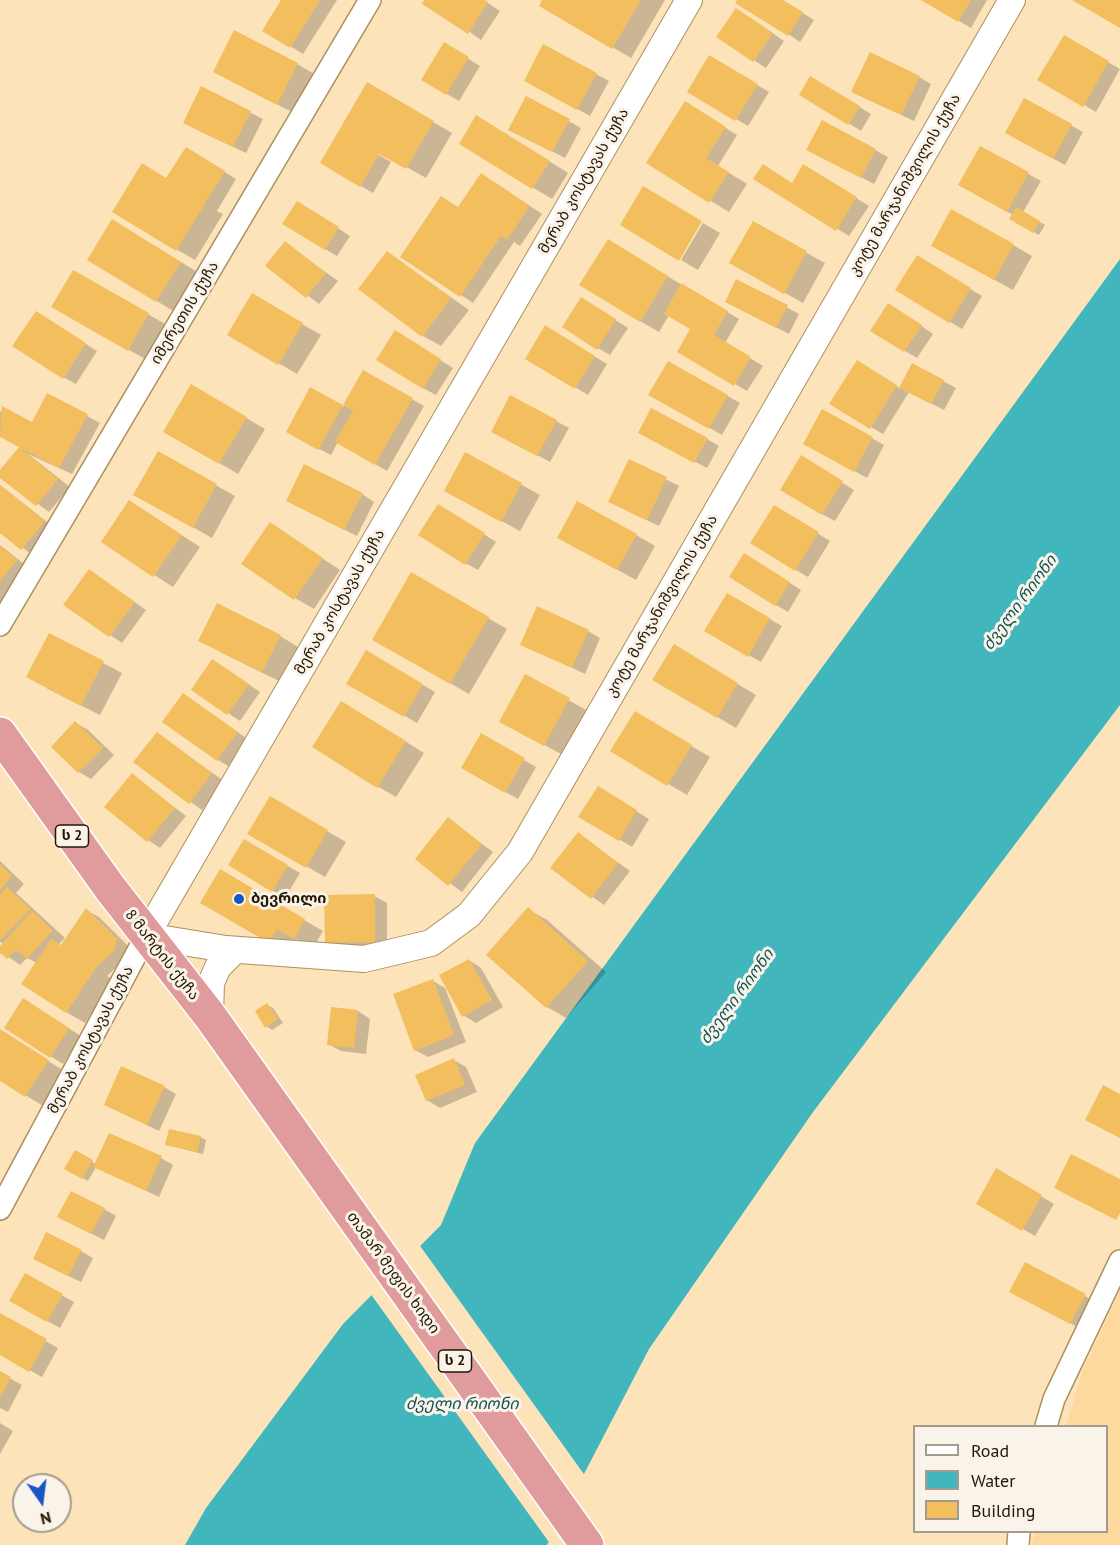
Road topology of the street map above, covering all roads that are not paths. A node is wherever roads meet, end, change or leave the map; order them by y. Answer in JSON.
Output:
{"nodes":[{"id":1,"x":370,"y":0,"type":"edge"},
{"id":2,"x":689,"y":0,"type":"edge"},
{"id":3,"x":1012,"y":0,"type":"edge"},
{"id":4,"x":0,"y":625,"type":"edge"},
{"id":5,"x":0,"y":734,"type":"edge"},
{"id":6,"x":146,"y":936,"type":"junction"},
{"id":7,"x":235,"y":950,"type":"junction"},
{"id":8,"x":210,"y":1016,"type":"junction"},
{"id":9,"x":324,"y":1176,"type":"joint"},
{"id":10,"x":0,"y":1209,"type":"edge"},
{"id":11,"x":1120,"y":1262,"type":"edge"},
{"id":12,"x":1046,"y":1425,"type":"edge"},
{"id":13,"x":587,"y":1545,"type":"edge"}],
"edges":[{"from":1,"to":4,"type":"street","name":"იმერეთის ქუჩა"},
{"from":2,"to":6,"type":"street","name":"მერაბ კოსტავას ქუჩა"},
{"from":3,"to":7,"type":"street","name":"კოტე მარჯანიშვილის ქუჩა"},
{"from":5,"to":6,"type":"highway","name":"8 მარტის ქუჩა","number":"ს 2"},
{"from":6,"to":7,"type":"street","name":"კოტე მარჯანიშვილის ქუჩა"},
{"from":6,"to":8,"type":"highway","name":"8 მარტის ქუჩა","number":"ს 2"},
{"from":6,"to":10,"type":"street","name":"მერაბ კოსტავას ქუჩა"},
{"from":7,"to":8,"type":"street"},
{"from":8,"to":9,"type":"highway","name":"8 მარტის ქუჩა","number":"ს 2"},
{"from":9,"to":13,"type":"highway","name":"თამარ მეფის ხიდი","number":"ს 2"},
{"from":11,"to":12,"type":"street"}]}
